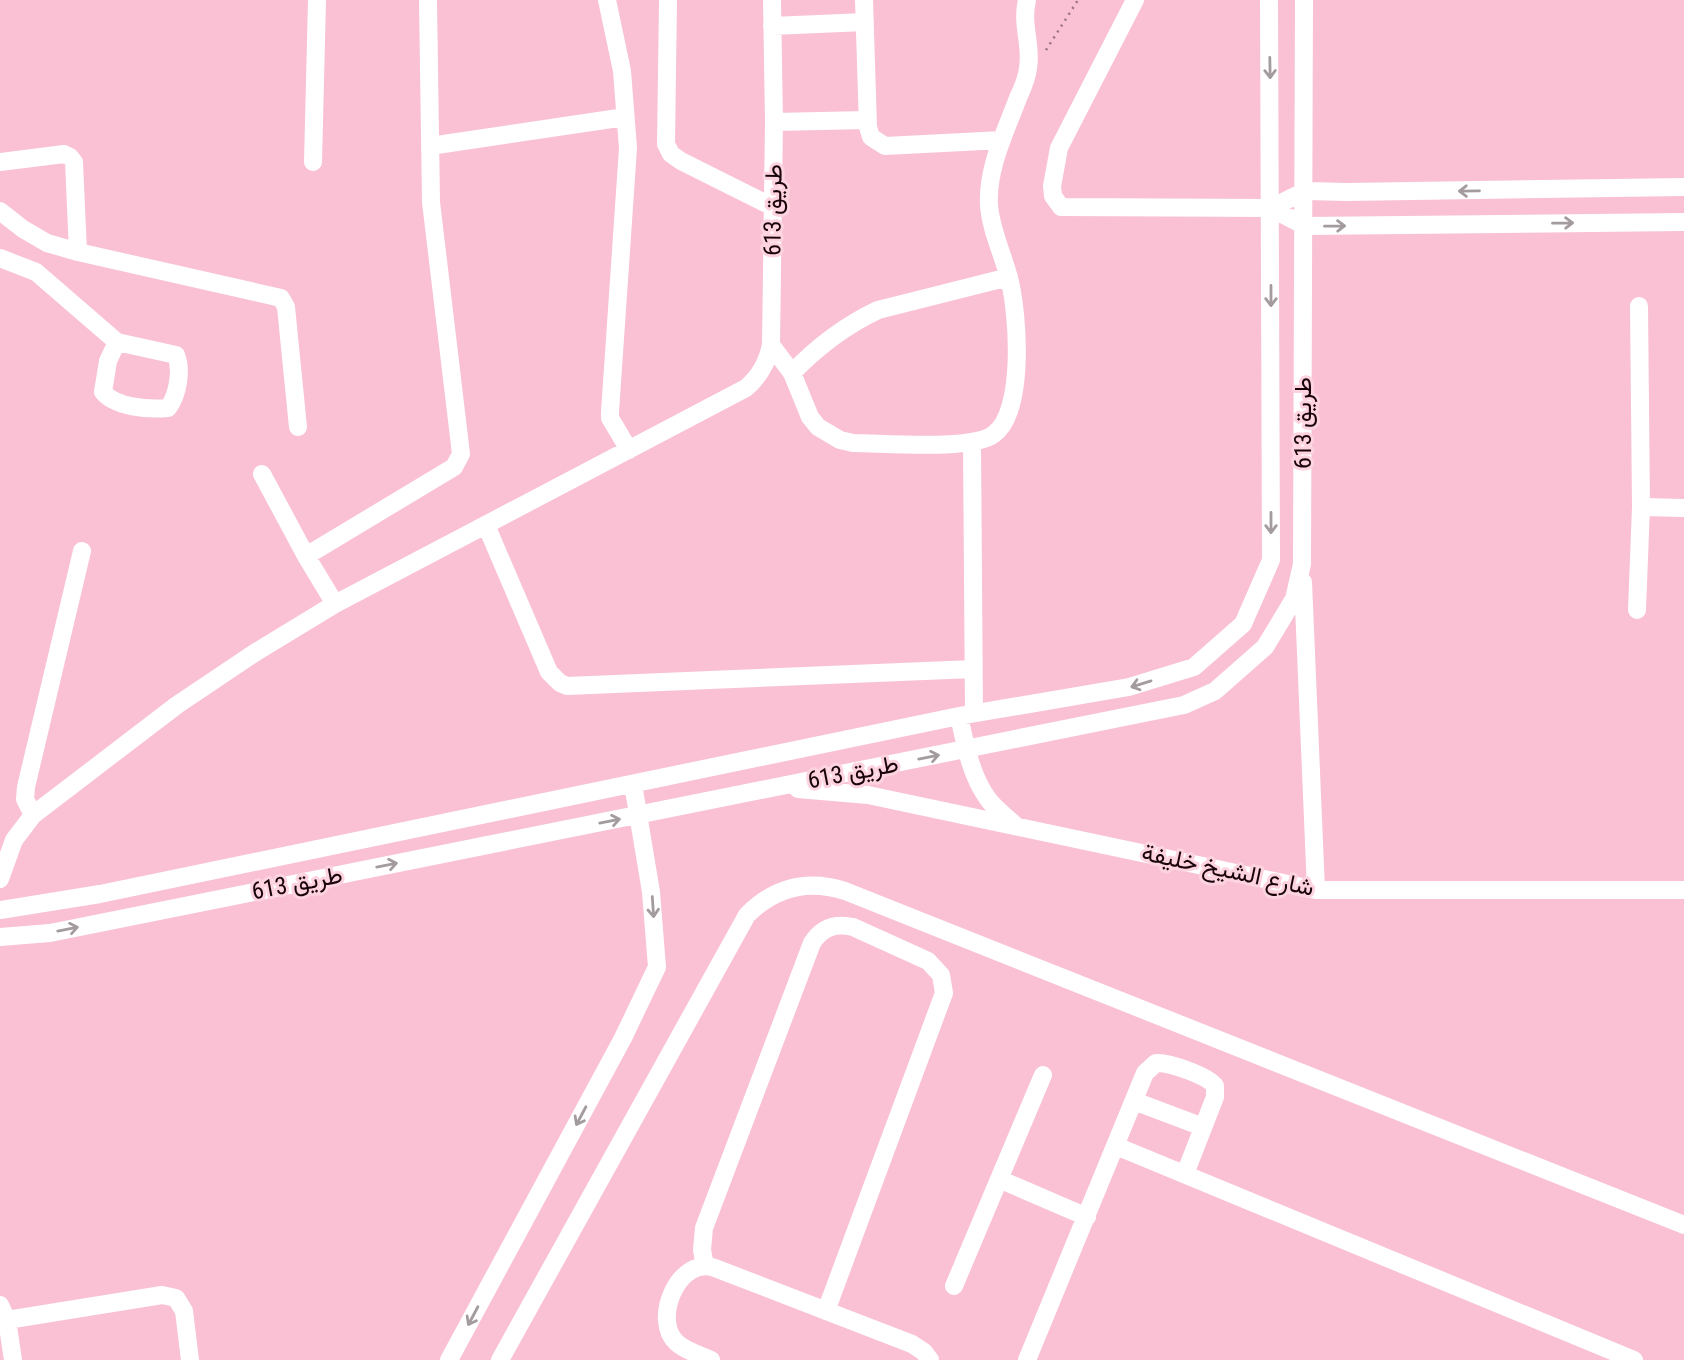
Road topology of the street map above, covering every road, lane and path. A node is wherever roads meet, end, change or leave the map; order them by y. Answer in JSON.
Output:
{"nodes":[{"id":1,"x":317,"y":0,"type":"edge"},
{"id":2,"x":428,"y":0,"type":"edge"},
{"id":3,"x":607,"y":0,"type":"edge"},
{"id":4,"x":668,"y":0,"type":"edge"},
{"id":5,"x":772,"y":0,"type":"edge"},
{"id":6,"x":864,"y":0,"type":"edge"},
{"id":7,"x":1027,"y":0,"type":"edge"},
{"id":8,"x":1078,"y":0,"type":"edge"},
{"id":9,"x":1135,"y":0,"type":"edge"},
{"id":10,"x":1269,"y":0,"type":"edge"},
{"id":11,"x":1304,"y":0,"type":"edge"},
{"id":12,"x":865,"y":22,"type":"junction"},
{"id":13,"x":772,"y":26,"type":"junction"},
{"id":14,"x":1029,"y":59,"type":"junction"},
{"id":15,"x":625,"y":117,"type":"junction"},
{"id":16,"x":867,"y":120,"type":"junction"},
{"id":17,"x":774,"y":122,"type":"junction"},
{"id":18,"x":1002,"y":140,"type":"junction"},
{"id":19,"x":430,"y":146,"type":"junction"},
{"id":20,"x":0,"y":162,"type":"edge"},
{"id":21,"x":313,"y":162,"type":"dead end"},
{"id":22,"x":1684,"y":187,"type":"edge"},
{"id":23,"x":1305,"y":191,"type":"junction"},
{"id":24,"x":773,"y":207,"type":"junction"},
{"id":25,"x":1271,"y":208,"type":"junction"},
{"id":26,"x":0,"y":211,"type":"edge"},
{"id":27,"x":1684,"y":222,"type":"edge"},
{"id":28,"x":1305,"y":226,"type":"junction"},
{"id":29,"x":78,"y":252,"type":"junction"},
{"id":30,"x":0,"y":258,"type":"edge"},
{"id":31,"x":1009,"y":277,"type":"junction"},
{"id":32,"x":1639,"y":306,"type":"dead end"},
{"id":33,"x":117,"y":342,"type":"junction"},
{"id":34,"x":771,"y":345,"type":"junction"},
{"id":35,"x":792,"y":373,"type":"junction"},
{"id":36,"x":298,"y":427,"type":"dead end"},
{"id":37,"x":972,"y":443,"type":"junction"},
{"id":38,"x":629,"y":450,"type":"junction"},
{"id":39,"x":262,"y":474,"type":"dead end"},
{"id":40,"x":1641,"y":507,"type":"junction"},
{"id":41,"x":1684,"y":508,"type":"edge"},
{"id":42,"x":486,"y":525,"type":"junction"},
{"id":43,"x":82,"y":551,"type":"dead end"},
{"id":44,"x":306,"y":556,"type":"junction"},
{"id":45,"x":1302,"y":564,"type":"junction"},
{"id":46,"x":335,"y":604,"type":"junction"},
{"id":47,"x":1637,"y":610,"type":"dead end"},
{"id":48,"x":973,"y":669,"type":"junction"},
{"id":49,"x":966,"y":715,"type":"junction"},
{"id":50,"x":966,"y":749,"type":"junction"},
{"id":51,"x":633,"y":784,"type":"junction"},
{"id":52,"x":777,"y":787,"type":"junction"},
{"id":53,"x":33,"y":815,"type":"junction"},
{"id":54,"x":639,"y":815,"type":"junction"},
{"id":55,"x":1016,"y":826,"type":"junction"},
{"id":56,"x":0,"y":879,"type":"edge"},
{"id":57,"x":1316,"y":890,"type":"junction"},
{"id":58,"x":1684,"y":890,"type":"edge"},
{"id":59,"x":0,"y":910,"type":"edge"},
{"id":60,"x":0,"y":937,"type":"edge"},
{"id":61,"x":1043,"y":1075,"type":"dead end"},
{"id":62,"x":1134,"y":1101,"type":"junction"},
{"id":63,"x":1203,"y":1127,"type":"junction"},
{"id":64,"x":1116,"y":1146,"type":"junction"},
{"id":65,"x":1185,"y":1174,"type":"junction"},
{"id":66,"x":999,"y":1180,"type":"junction"},
{"id":67,"x":1087,"y":1217,"type":"junction"},
{"id":68,"x":1684,"y":1226,"type":"edge"},
{"id":69,"x":705,"y":1266,"type":"junction"},
{"id":70,"x":954,"y":1286,"type":"dead end"},
{"id":71,"x":826,"y":1311,"type":"junction"},
{"id":72,"x":3,"y":1312,"type":"edge"},
{"id":73,"x":1601,"y":1353,"type":"edge"},
{"id":74,"x":687,"y":1355,"type":"edge"},
{"id":75,"x":13,"y":1360,"type":"edge"},
{"id":76,"x":190,"y":1360,"type":"edge"},
{"id":77,"x":449,"y":1360,"type":"edge"},
{"id":78,"x":500,"y":1360,"type":"edge"},
{"id":79,"x":711,"y":1360,"type":"edge"},
{"id":80,"x":930,"y":1360,"type":"edge"},
{"id":81,"x":1027,"y":1360,"type":"edge"},
{"id":82,"x":1634,"y":1360,"type":"edge"}],
"edges":[{"from":1,"to":21,"type":"street"},
{"from":2,"to":19,"type":"street"},
{"from":3,"to":15,"type":"street"},
{"from":4,"to":24,"type":"street"},
{"from":5,"to":13,"type":"street","name":"طريق 613"},
{"from":6,"to":12,"type":"street"},
{"from":7,"to":14,"type":"street"},
{"from":8,"to":14,"type":"path"},
{"from":9,"to":25,"type":"street"},
{"from":10,"to":25,"type":"street","name":"طريق 613","one_way":true},
{"from":11,"to":23,"type":"street","name":"طريق 613"},
{"from":12,"to":13,"type":"street"},
{"from":12,"to":16,"type":"street"},
{"from":13,"to":17,"type":"street","name":"طريق 613"},
{"from":14,"to":18,"type":"street"},
{"from":15,"to":19,"type":"street"},
{"from":15,"to":38,"type":"street"},
{"from":16,"to":17,"type":"street"},
{"from":16,"to":18,"type":"street"},
{"from":17,"to":24,"type":"street","name":"طريق 613"},
{"from":18,"to":31,"type":"street"},
{"from":19,"to":44,"type":"street"},
{"from":20,"to":29,"type":"street"},
{"from":22,"to":23,"type":"street","one_way":true},
{"from":23,"to":25,"type":"street"},
{"from":23,"to":28,"type":"street","name":"طريق 613"},
{"from":24,"to":34,"type":"street","name":"طريق 613"},
{"from":25,"to":28,"type":"street"},
{"from":25,"to":49,"type":"street","name":"طريق 613","one_way":true},
{"from":26,"to":29,"type":"street"},
{"from":28,"to":27,"type":"street","one_way":true},
{"from":28,"to":45,"type":"street","name":"طريق 613"},
{"from":29,"to":36,"type":"street"},
{"from":30,"to":33,"type":"street"},
{"from":31,"to":35,"type":"street"},
{"from":31,"to":37,"type":"street"},
{"from":32,"to":40,"type":"street"},
{"from":33,"to":33,"type":"street"},
{"from":34,"to":35,"type":"street"},
{"from":34,"to":38,"type":"street","name":"طريق 613"},
{"from":35,"to":37,"type":"street"},
{"from":37,"to":48,"type":"street"},
{"from":38,"to":42,"type":"street","name":"طريق 613"},
{"from":39,"to":44,"type":"street"},
{"from":40,"to":41,"type":"street"},
{"from":40,"to":47,"type":"street"},
{"from":42,"to":46,"type":"street","name":"طريق 613"},
{"from":42,"to":48,"type":"street"},
{"from":43,"to":53,"type":"street"},
{"from":44,"to":46,"type":"street"},
{"from":45,"to":50,"type":"street","name":"طريق 613"},
{"from":45,"to":57,"type":"street"},
{"from":46,"to":53,"type":"street","name":"طريق 613"},
{"from":48,"to":49,"type":"street"},
{"from":49,"to":50,"type":"street"},
{"from":49,"to":51,"type":"street","name":"طريق 613"},
{"from":52,"to":50,"type":"street","name":"طريق 613","one_way":true},
{"from":50,"to":55,"type":"street"},
{"from":51,"to":54,"type":"street"},
{"from":51,"to":59,"type":"street","name":"طريق 613"},
{"from":52,"to":54,"type":"street","name":"طريق 613"},
{"from":52,"to":55,"type":"street","name":"شارع الشيخ خليفة"},
{"from":53,"to":56,"type":"street","name":"طريق 613"},
{"from":60,"to":54,"type":"street","name":"طريق 613","one_way":true},
{"from":54,"to":77,"type":"street","one_way":true},
{"from":55,"to":57,"type":"street","name":"شارع الشيخ خليفة"},
{"from":57,"to":58,"type":"street","name":"شارع الشيخ خليفة"},
{"from":61,"to":66,"type":"street"},
{"from":62,"to":63,"type":"street"},
{"from":62,"to":63,"type":"street"},
{"from":62,"to":64,"type":"street"},
{"from":63,"to":65,"type":"street"},
{"from":64,"to":65,"type":"street"},
{"from":64,"to":67,"type":"street"},
{"from":65,"to":73,"type":"street"},
{"from":66,"to":67,"type":"street"},
{"from":66,"to":70,"type":"street"},
{"from":67,"to":81,"type":"street"},
{"from":68,"to":78,"type":"street"},
{"from":69,"to":71,"type":"street"},
{"from":69,"to":71,"type":"street"},
{"from":69,"to":74,"type":"street"},
{"from":71,"to":80,"type":"street"},
{"from":72,"to":75,"type":"street"},
{"from":72,"to":76,"type":"street"},
{"from":73,"to":82,"type":"street"},
{"from":74,"to":79,"type":"street"}]}
